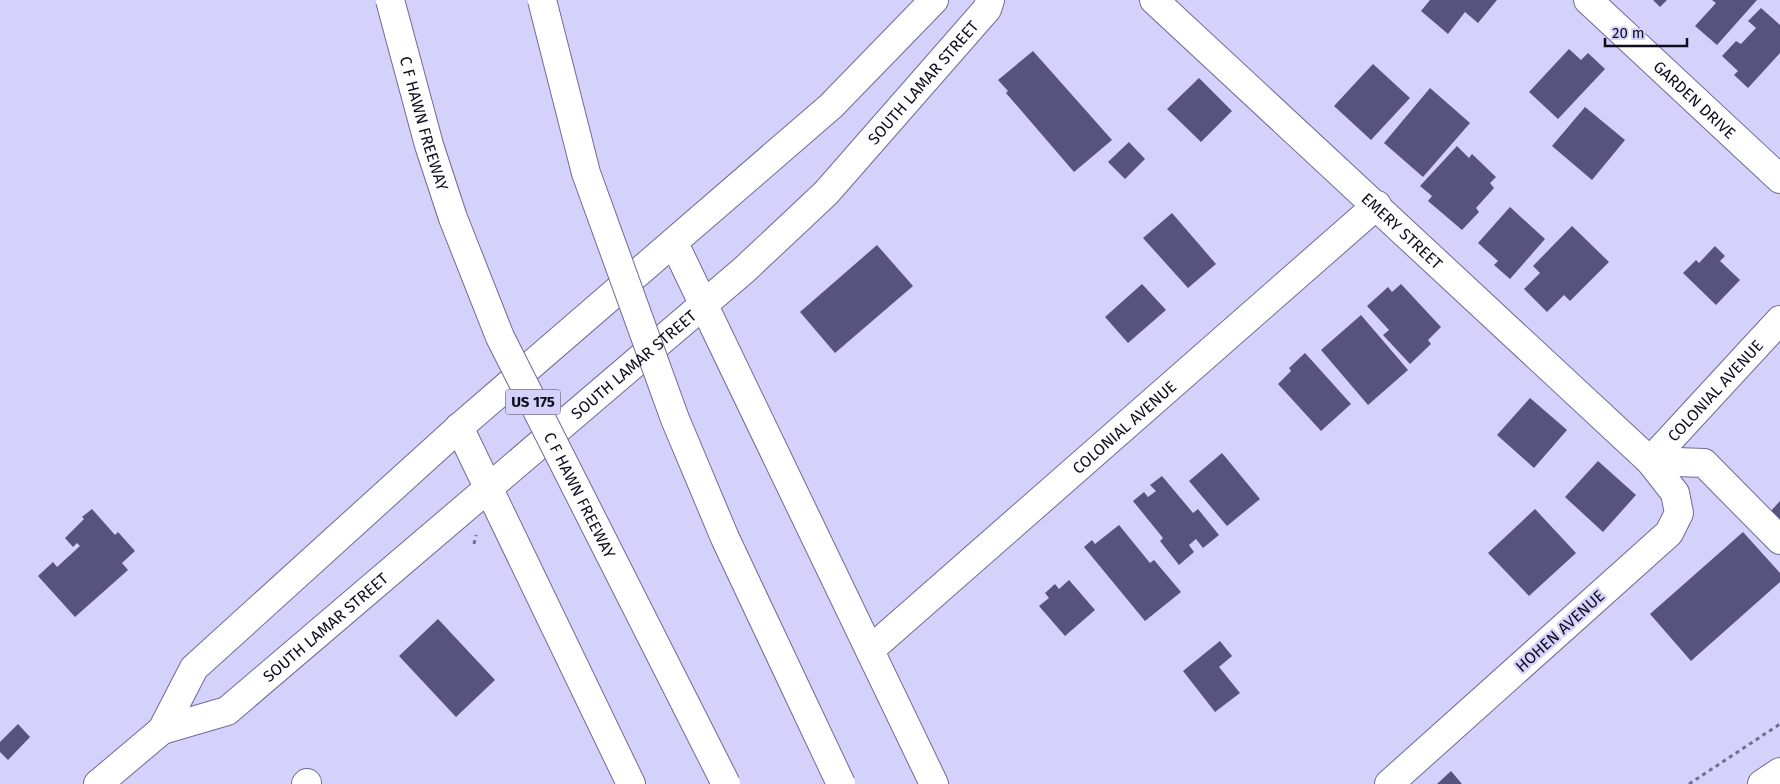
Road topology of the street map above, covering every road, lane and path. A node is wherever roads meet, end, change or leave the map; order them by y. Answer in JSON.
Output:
{"nodes":[{"id":1,"x":390,"y":0,"type":"edge"},
{"id":2,"x":542,"y":0,"type":"edge"},
{"id":3,"x":934,"y":0,"type":"edge"},
{"id":4,"x":990,"y":0,"type":"edge"},
{"id":5,"x":1154,"y":0,"type":"edge"},
{"id":6,"x":1588,"y":0,"type":"edge"},
{"id":7,"x":1780,"y":179,"type":"edge"},
{"id":8,"x":1377,"y":205,"type":"junction"},
{"id":9,"x":674,"y":243,"type":"junction"},
{"id":10,"x":704,"y":303,"type":"junction"},
{"id":11,"x":1780,"y":320,"type":"edge"},
{"id":12,"x":459,"y":427,"type":"junction"},
{"id":13,"x":1650,"y":461,"type":"junction"},
{"id":14,"x":489,"y":490,"type":"junction"},
{"id":15,"x":1780,"y":540,"type":"edge"},
{"id":16,"x":870,"y":650,"type":"junction"},
{"id":17,"x":1780,"y":724,"type":"edge"},
{"id":18,"x":162,"y":730,"type":"junction"},
{"id":19,"x":1780,"y":772,"type":"edge"},
{"id":20,"x":98,"y":784,"type":"edge"},
{"id":21,"x":631,"y":784,"type":"edge"},
{"id":22,"x":726,"y":784,"type":"edge"},
{"id":23,"x":841,"y":784,"type":"edge"},
{"id":24,"x":934,"y":784,"type":"edge"},
{"id":25,"x":1389,"y":784,"type":"edge"},
{"id":26,"x":1689,"y":784,"type":"edge"},
{"id":27,"x":1762,"y":784,"type":"edge"}],
"edges":[{"from":1,"to":22,"type":"main road","name":"C F HAWN FREEWAY","number":"US 175","bridge":true},
{"from":2,"to":23,"type":"main road","bridge":true},
{"from":3,"to":9,"type":"main road","name":"SOUTH LAMAR STREET"},
{"from":4,"to":10,"type":"main road","name":"SOUTH LAMAR STREET"},
{"from":5,"to":8,"type":"main road","name":"EMERY STREET"},
{"from":6,"to":7,"type":"main road","name":"GARDEN DRIVE"},
{"from":8,"to":13,"type":"main road","name":"EMERY STREET"},
{"from":8,"to":16,"type":"main road","name":"COLONIAL AVENUE"},
{"from":9,"to":10,"type":"main road"},
{"from":9,"to":12,"type":"main road","name":"SOUTH LAMAR STREET"},
{"from":10,"to":14,"type":"main road","name":"SOUTH LAMAR STREET"},
{"from":10,"to":16,"type":"main road"},
{"from":11,"to":13,"type":"main road","name":"COLONIAL AVENUE"},
{"from":12,"to":14,"type":"main road"},
{"from":12,"to":18,"type":"main road","name":"SOUTH LAMAR STREET"},
{"from":13,"to":15,"type":"main road"},
{"from":13,"to":25,"type":"main road","name":"HOHEN AVENUE"},
{"from":14,"to":18,"type":"main road","name":"SOUTH LAMAR STREET"},
{"from":14,"to":21,"type":"main road"},
{"from":16,"to":24,"type":"main road"},
{"from":17,"to":26,"type":"path"},
{"from":18,"to":20,"type":"main road","name":"SOUTH LAMAR STREET"},
{"from":19,"to":27,"type":"main road"}]}
